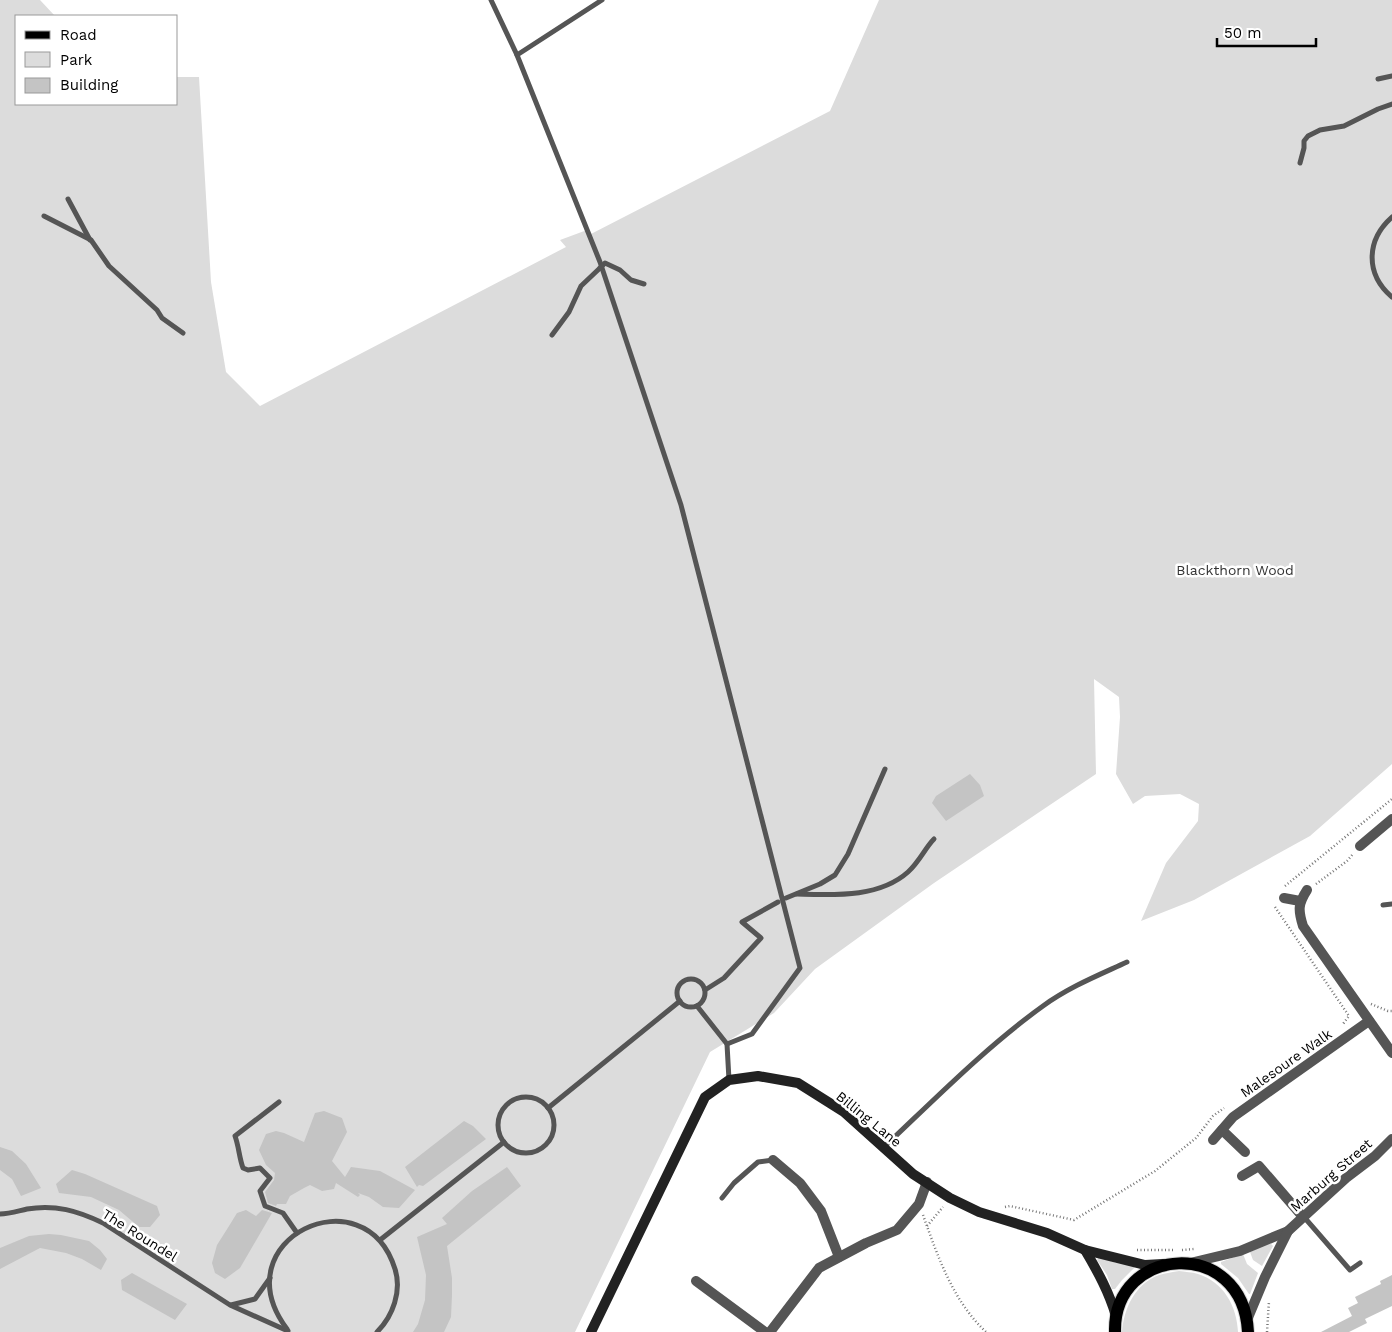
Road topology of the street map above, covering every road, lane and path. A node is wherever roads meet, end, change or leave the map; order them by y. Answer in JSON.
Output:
{"nodes":[{"id":1,"x":491,"y":0,"type":"edge"},
{"id":2,"x":602,"y":0,"type":"edge"},
{"id":3,"x":517,"y":55,"type":"junction"},
{"id":4,"x":1392,"y":76,"type":"edge"},
{"id":5,"x":1378,"y":80,"type":"dead end"},
{"id":6,"x":1392,"y":104,"type":"edge"},
{"id":7,"x":1300,"y":163,"type":"dead end"},
{"id":8,"x":68,"y":199,"type":"dead end"},
{"id":9,"x":44,"y":216,"type":"dead end"},
{"id":10,"x":1392,"y":217,"type":"edge"},
{"id":11,"x":91,"y":240,"type":"junction"},
{"id":12,"x":644,"y":284,"type":"dead end"},
{"id":13,"x":1392,"y":297,"type":"edge"},
{"id":14,"x":183,"y":333,"type":"dead end"},
{"id":15,"x":552,"y":335,"type":"dead end"},
{"id":16,"x":885,"y":769,"type":"dead end"},
{"id":17,"x":1392,"y":799,"type":"edge"},
{"id":18,"x":1392,"y":819,"type":"edge"},
{"id":19,"x":934,"y":839,"type":"dead end"},
{"id":20,"x":1360,"y":846,"type":"joint"},
{"id":21,"x":1285,"y":886,"type":"dead end"},
{"id":22,"x":1307,"y":890,"type":"joint"},
{"id":23,"x":794,"y":894,"type":"junction"},
{"id":24,"x":786,"y":898,"type":"dead end"},
{"id":25,"x":1284,"y":898,"type":"dead end"},
{"id":26,"x":1300,"y":901,"type":"junction"},
{"id":27,"x":778,"y":902,"type":"dead end"},
{"id":28,"x":1274,"y":903,"type":"dead end"},
{"id":29,"x":1392,"y":904,"type":"edge"},
{"id":30,"x":1383,"y":905,"type":"dead end"},
{"id":31,"x":1127,"y":962,"type":"dead end"},
{"id":32,"x":705,"y":990,"type":"junction"},
{"id":33,"x":680,"y":1001,"type":"junction"},
{"id":34,"x":697,"y":1006,"type":"junction"},
{"id":35,"x":1361,"y":1008,"type":"junction"},
{"id":36,"x":1392,"y":1012,"type":"edge"},
{"id":37,"x":1369,"y":1021,"type":"junction"},
{"id":38,"x":1341,"y":1026,"type":"dead end"},
{"id":39,"x":727,"y":1044,"type":"junction"},
{"id":40,"x":1392,"y":1053,"type":"edge"},
{"id":41,"x":729,"y":1080,"type":"junction"},
{"id":42,"x":279,"y":1102,"type":"dead end"},
{"id":43,"x":1229,"y":1105,"type":"dead end"},
{"id":44,"x":548,"y":1108,"type":"junction"},
{"id":45,"x":1222,"y":1130,"type":"junction"},
{"id":46,"x":1392,"y":1139,"type":"edge"},
{"id":47,"x":1213,"y":1140,"type":"dead end"},
{"id":48,"x":504,"y":1142,"type":"junction"},
{"id":49,"x":884,"y":1147,"type":"junction"},
{"id":50,"x":1245,"y":1152,"type":"dead end"},
{"id":51,"x":773,"y":1160,"type":"joint"},
{"id":52,"x":1242,"y":1176,"type":"dead end"},
{"id":53,"x":927,"y":1182,"type":"junction"},
{"id":54,"x":722,"y":1198,"type":"dead end"},
{"id":55,"x":950,"y":1198,"type":"junction"},
{"id":56,"x":919,"y":1204,"type":"junction"},
{"id":57,"x":1002,"y":1208,"type":"dead end"},
{"id":58,"x":0,"y":1214,"type":"edge"},
{"id":59,"x":1303,"y":1217,"type":"junction"},
{"id":60,"x":927,"y":1226,"type":"junction"},
{"id":61,"x":1288,"y":1230,"type":"junction"},
{"id":62,"x":297,"y":1233,"type":"junction"},
{"id":63,"x":380,"y":1240,"type":"junction"},
{"id":64,"x":1195,"y":1249,"type":"dead end"},
{"id":65,"x":1086,"y":1250,"type":"junction"},
{"id":66,"x":1136,"y":1250,"type":"dead end"},
{"id":67,"x":839,"y":1257,"type":"junction"},
{"id":68,"x":1190,"y":1263,"type":"junction"},
{"id":69,"x":1169,"y":1264,"type":"junction"},
{"id":70,"x":1360,"y":1264,"type":"dead end"},
{"id":71,"x":270,"y":1278,"type":"junction"},
{"id":72,"x":696,"y":1281,"type":"dead end"},
{"id":73,"x":1270,"y":1293,"type":"dead end"},
{"id":74,"x":230,"y":1305,"type":"junction"},
{"id":75,"x":1114,"y":1326,"type":"edge"},
{"id":76,"x":1247,"y":1326,"type":"edge"},
{"id":77,"x":289,"y":1331,"type":"edge"},
{"id":78,"x":377,"y":1332,"type":"edge"},
{"id":79,"x":591,"y":1332,"type":"edge"},
{"id":80,"x":765,"y":1332,"type":"edge"},
{"id":81,"x":770,"y":1332,"type":"edge"},
{"id":82,"x":986,"y":1332,"type":"edge"},
{"id":83,"x":1267,"y":1332,"type":"edge"}],
"edges":[{"from":1,"to":3,"type":"lane"},
{"from":2,"to":3,"type":"lane"},
{"from":3,"to":39,"type":"lane"},
{"from":4,"to":5,"type":"lane"},
{"from":6,"to":7,"type":"lane"},
{"from":8,"to":11,"type":"lane"},
{"from":9,"to":11,"type":"lane"},
{"from":10,"to":13,"type":"lane"},
{"from":11,"to":14,"type":"lane"},
{"from":12,"to":15,"type":"lane"},
{"from":16,"to":23,"type":"lane"},
{"from":17,"to":21,"type":"path"},
{"from":18,"to":20,"type":"street"},
{"from":19,"to":23,"type":"lane"},
{"from":20,"to":22,"type":"path"},
{"from":22,"to":26,"type":"street"},
{"from":23,"to":24,"type":"lane"},
{"from":25,"to":26,"type":"street"},
{"from":26,"to":35,"type":"street"},
{"from":27,"to":32,"type":"lane"},
{"from":28,"to":38,"type":"path"},
{"from":29,"to":30,"type":"lane"},
{"from":31,"to":49,"type":"lane"},
{"from":32,"to":33,"type":"lane"},
{"from":32,"to":34,"type":"lane"},
{"from":33,"to":34,"type":"lane"},
{"from":33,"to":44,"type":"lane"},
{"from":34,"to":39,"type":"lane"},
{"from":35,"to":36,"type":"path"},
{"from":35,"to":37,"type":"street"},
{"from":37,"to":40,"type":"street"},
{"from":37,"to":45,"type":"street","name":"Malesoure Walk"},
{"from":39,"to":41,"type":"lane"},
{"from":41,"to":49,"type":"street","name":"Billing Lane"},
{"from":41,"to":79,"type":"street","name":"Billing Lane"},
{"from":42,"to":62,"type":"lane"},
{"from":43,"to":57,"type":"path"},
{"from":44,"to":48,"type":"lane"},
{"from":44,"to":48,"type":"lane"},
{"from":45,"to":47,"type":"street","name":"Malesoure Walk"},
{"from":45,"to":50,"type":"street"},
{"from":46,"to":59,"type":"street","name":"Marburg Street"},
{"from":48,"to":63,"type":"lane"},
{"from":49,"to":53,"type":"street","name":"Billing Lane"},
{"from":51,"to":54,"type":"lane"},
{"from":51,"to":67,"type":"street"},
{"from":52,"to":59,"type":"street"},
{"from":53,"to":55,"type":"street","name":"Billing Lane"},
{"from":53,"to":56,"type":"street"},
{"from":55,"to":60,"type":"path"},
{"from":55,"to":65,"type":"street","name":"Billing Lane"},
{"from":56,"to":60,"type":"path"},
{"from":56,"to":67,"type":"street"},
{"from":58,"to":74,"type":"lane","name":"The Roundel"},
{"from":59,"to":61,"type":"street","name":"Marburg Street"},
{"from":59,"to":70,"type":"lane"},
{"from":60,"to":82,"type":"path"},
{"from":61,"to":68,"type":"street","name":"Marburg Street"},
{"from":61,"to":76,"type":"street","name":"Marburg Street"},
{"from":62,"to":63,"type":"lane"},
{"from":62,"to":71,"type":"lane"},
{"from":63,"to":78,"type":"lane"},
{"from":64,"to":66,"type":"path"},
{"from":65,"to":69,"type":"street","name":"Billing Lane"},
{"from":65,"to":75,"type":"street"},
{"from":67,"to":81,"type":"street"},
{"from":68,"to":69,"type":"main road"},
{"from":68,"to":76,"type":"main road"},
{"from":69,"to":75,"type":"main road"},
{"from":71,"to":74,"type":"lane"},
{"from":71,"to":77,"type":"lane"},
{"from":72,"to":80,"type":"street"},
{"from":73,"to":83,"type":"path"},
{"from":74,"to":77,"type":"lane","name":"The Roundel"}]}
